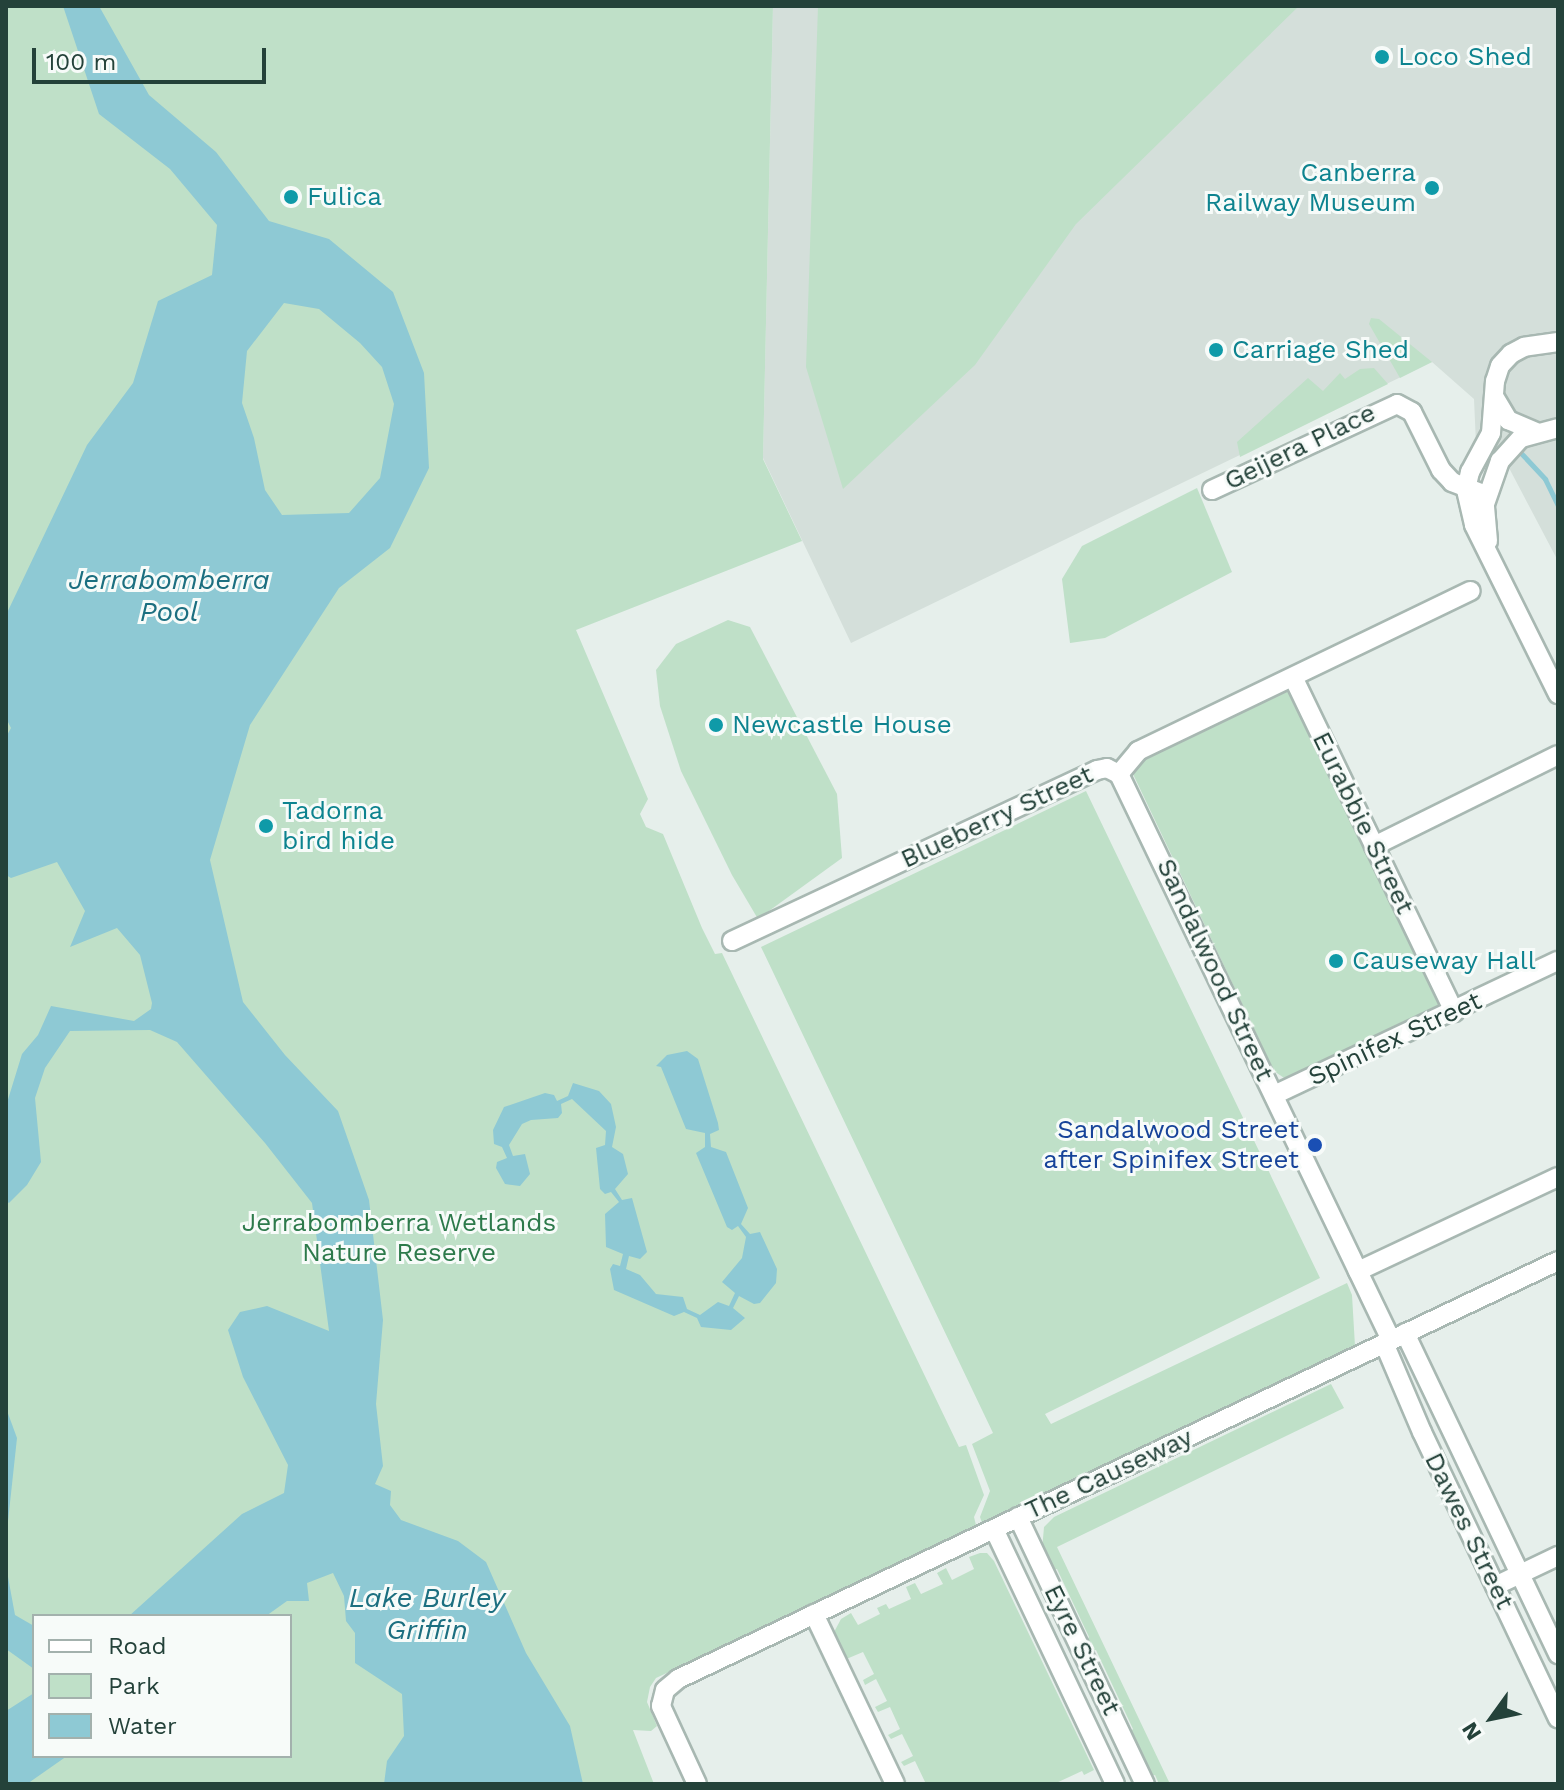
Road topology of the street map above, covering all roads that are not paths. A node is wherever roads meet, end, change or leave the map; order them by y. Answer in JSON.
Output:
{"nodes":[{"id":1,"x":1558,"y":342,"type":"edge"},
{"id":2,"x":1538,"y":344,"type":"junction"},
{"id":3,"x":1558,"y":350,"type":"edge"},
{"id":4,"x":1494,"y":391,"type":"junction"},
{"id":5,"x":1551,"y":429,"type":"edge"},
{"id":6,"x":1212,"y":490,"type":"dead end"},
{"id":7,"x":1466,"y":490,"type":"junction"},
{"id":8,"x":1486,"y":495,"type":"junction"},
{"id":9,"x":1494,"y":560,"type":"junction"},
{"id":10,"x":1470,"y":591,"type":"dead end"},
{"id":11,"x":1293,"y":677,"type":"junction"},
{"id":12,"x":1558,"y":694,"type":"edge"},
{"id":13,"x":1558,"y":755,"type":"edge"},
{"id":14,"x":1119,"y":774,"type":"junction"},
{"id":15,"x":1374,"y":846,"type":"junction"},
{"id":16,"x":732,"y":941,"type":"dead end"},
{"id":17,"x":1558,"y":961,"type":"edge"},
{"id":18,"x":1454,"y":1012,"type":"junction"},
{"id":19,"x":1274,"y":1095,"type":"junction"},
{"id":20,"x":1558,"y":1177,"type":"edge"},
{"id":21,"x":1558,"y":1261,"type":"edge"},
{"id":22,"x":1358,"y":1271,"type":"junction"},
{"id":23,"x":1394,"y":1339,"type":"junction"},
{"id":24,"x":1018,"y":1517,"type":"junction"},
{"id":25,"x":994,"y":1529,"type":"junction"},
{"id":26,"x":1558,"y":1556,"type":"edge"},
{"id":27,"x":1520,"y":1574,"type":"junction"},
{"id":28,"x":1495,"y":1586,"type":"junction"},
{"id":29,"x":814,"y":1614,"type":"junction"},
{"id":30,"x":1558,"y":1654,"type":"edge"},
{"id":31,"x":1558,"y":1718,"type":"edge"},
{"id":32,"x":697,"y":1784,"type":"edge"},
{"id":33,"x":895,"y":1784,"type":"edge"},
{"id":34,"x":1115,"y":1784,"type":"edge"},
{"id":35,"x":1145,"y":1784,"type":"edge"}],
"edges":[{"from":1,"to":2,"type":"street"},
{"from":2,"to":3,"type":"street"},
{"from":2,"to":4,"type":"street"},
{"from":4,"to":5,"type":"street"},
{"from":4,"to":7,"type":"street"},
{"from":5,"to":8,"type":"street"},
{"from":6,"to":7,"type":"street","name":"Geijera Place"},
{"from":7,"to":8,"type":"street"},
{"from":7,"to":9,"type":"street"},
{"from":8,"to":9,"type":"street"},
{"from":9,"to":12,"type":"street"},
{"from":10,"to":11,"type":"street","name":"Blueberry Street"},
{"from":11,"to":14,"type":"street","name":"Blueberry Street"},
{"from":11,"to":15,"type":"street","name":"Eurabbie Street"},
{"from":13,"to":15,"type":"street"},
{"from":14,"to":16,"type":"street","name":"Blueberry Street"},
{"from":14,"to":19,"type":"street","name":"Sandalwood Street"},
{"from":15,"to":18,"type":"street","name":"Eurabbie Street"},
{"from":17,"to":18,"type":"street","name":"Spinifex Street"},
{"from":18,"to":19,"type":"street","name":"Spinifex Street"},
{"from":19,"to":22,"type":"street","name":"Sandalwood Street"},
{"from":20,"to":22,"type":"street"},
{"from":21,"to":23,"type":"street","name":"The Causeway"},
{"from":22,"to":23,"type":"street","name":"Sandalwood Street"},
{"from":23,"to":24,"type":"street","name":"The Causeway"},
{"from":23,"to":27,"type":"street","name":"Dawes Street"},
{"from":23,"to":28,"type":"street","name":"Dawes Street"},
{"from":24,"to":25,"type":"street","name":"The Causeway"},
{"from":24,"to":35,"type":"street","name":"Eyre Street"},
{"from":25,"to":29,"type":"street","name":"The Causeway"},
{"from":25,"to":34,"type":"street","name":"Eyre Street"},
{"from":26,"to":27,"type":"street"},
{"from":27,"to":28,"type":"street"},
{"from":27,"to":30,"type":"street","name":"Dawes Street"},
{"from":28,"to":31,"type":"street","name":"Dawes Street"},
{"from":29,"to":32,"type":"street","name":"The Causeway"},
{"from":29,"to":33,"type":"street"}]}
